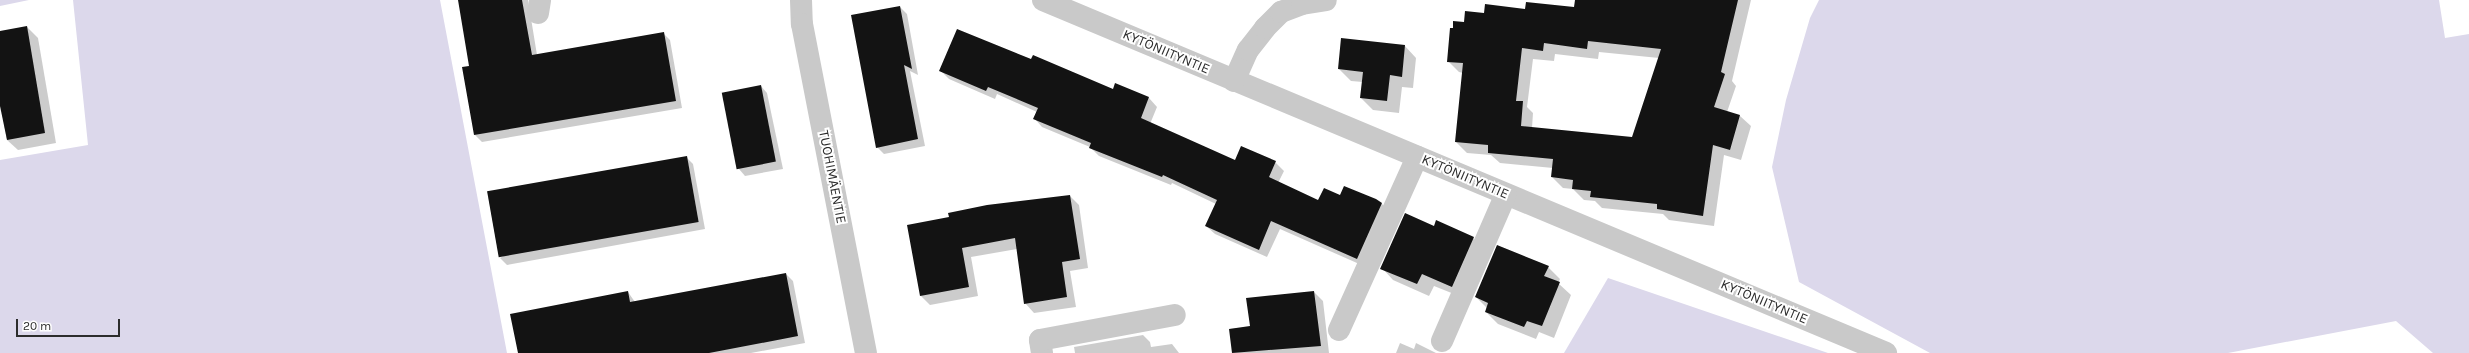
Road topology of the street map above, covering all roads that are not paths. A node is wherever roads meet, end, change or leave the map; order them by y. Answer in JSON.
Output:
{"nodes":[{"id":1,"x":801,"y":0,"type":"edge"},
{"id":2,"x":1043,"y":0,"type":"edge"},
{"id":3,"x":1326,"y":0,"type":"edge"},
{"id":4,"x":1234,"y":81,"type":"junction"},
{"id":5,"x":1417,"y":157,"type":"junction"},
{"id":6,"x":1506,"y":194,"type":"junction"},
{"id":7,"x":1174,"y":315,"type":"dead end"},
{"id":8,"x":1339,"y":330,"type":"dead end"},
{"id":9,"x":1442,"y":341,"type":"dead end"},
{"id":10,"x":866,"y":353,"type":"edge"},
{"id":11,"x":1042,"y":353,"type":"edge"},
{"id":12,"x":1886,"y":353,"type":"edge"}],
"edges":[{"from":1,"to":10,"type":"street","name":"TUOHIMÄENTIE"},
{"from":2,"to":4,"type":"street","name":"KYTÖNIITYNTIE"},
{"from":3,"to":4,"type":"street"},
{"from":4,"to":5,"type":"street","name":"KYTÖNIITYNTIE"},
{"from":5,"to":6,"type":"street","name":"KYTÖNIITYNTIE"},
{"from":5,"to":8,"type":"street"},
{"from":6,"to":9,"type":"street"},
{"from":6,"to":12,"type":"street","name":"KYTÖNIITYNTIE"},
{"from":7,"to":11,"type":"street"}]}
